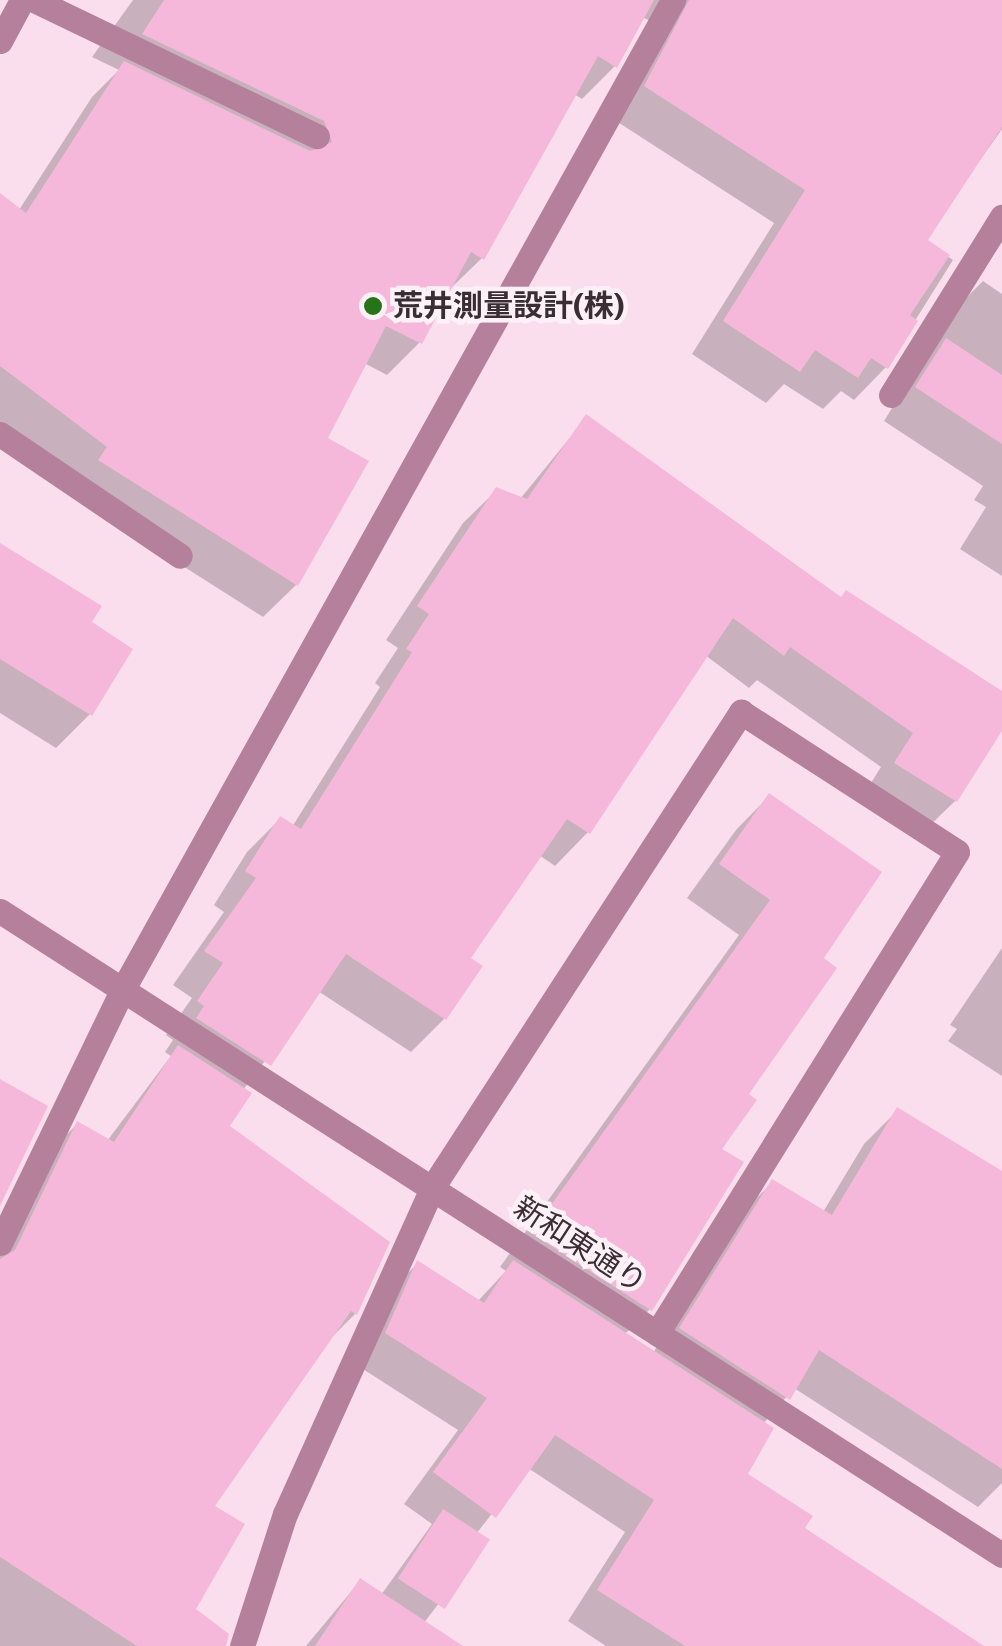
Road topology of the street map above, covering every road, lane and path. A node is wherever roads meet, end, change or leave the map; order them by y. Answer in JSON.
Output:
{"nodes":[{"id":1,"x":22,"y":0,"type":"edge"},
{"id":2,"x":34,"y":0,"type":"edge"},
{"id":3,"x":673,"y":0,"type":"edge"},
{"id":4,"x":0,"y":41,"type":"edge"},
{"id":5,"x":317,"y":136,"type":"dead end"},
{"id":6,"x":1002,"y":217,"type":"edge"},
{"id":7,"x":892,"y":395,"type":"dead end"},
{"id":8,"x":0,"y":434,"type":"edge"},
{"id":9,"x":180,"y":556,"type":"dead end"},
{"id":10,"x":0,"y":911,"type":"edge"},
{"id":11,"x":124,"y":989,"type":"junction"},
{"id":12,"x":432,"y":1188,"type":"junction"},
{"id":13,"x":0,"y":1243,"type":"edge"},
{"id":14,"x":656,"y":1333,"type":"junction"},
{"id":15,"x":1002,"y":1555,"type":"edge"},
{"id":16,"x":242,"y":1646,"type":"edge"}],
"edges":[{"from":1,"to":4,"type":"street"},
{"from":2,"to":5,"type":"street"},
{"from":3,"to":11,"type":"street"},
{"from":6,"to":7,"type":"street"},
{"from":8,"to":9,"type":"street"},
{"from":10,"to":11,"type":"street","name":"新和東通り"},
{"from":11,"to":12,"type":"street","name":"新和東通り"},
{"from":11,"to":13,"type":"street"},
{"from":12,"to":14,"type":"street","name":"新和東通り"},
{"from":12,"to":14,"type":"street"},
{"from":12,"to":16,"type":"street"},
{"from":14,"to":15,"type":"street","name":"新和東通り"}]}
